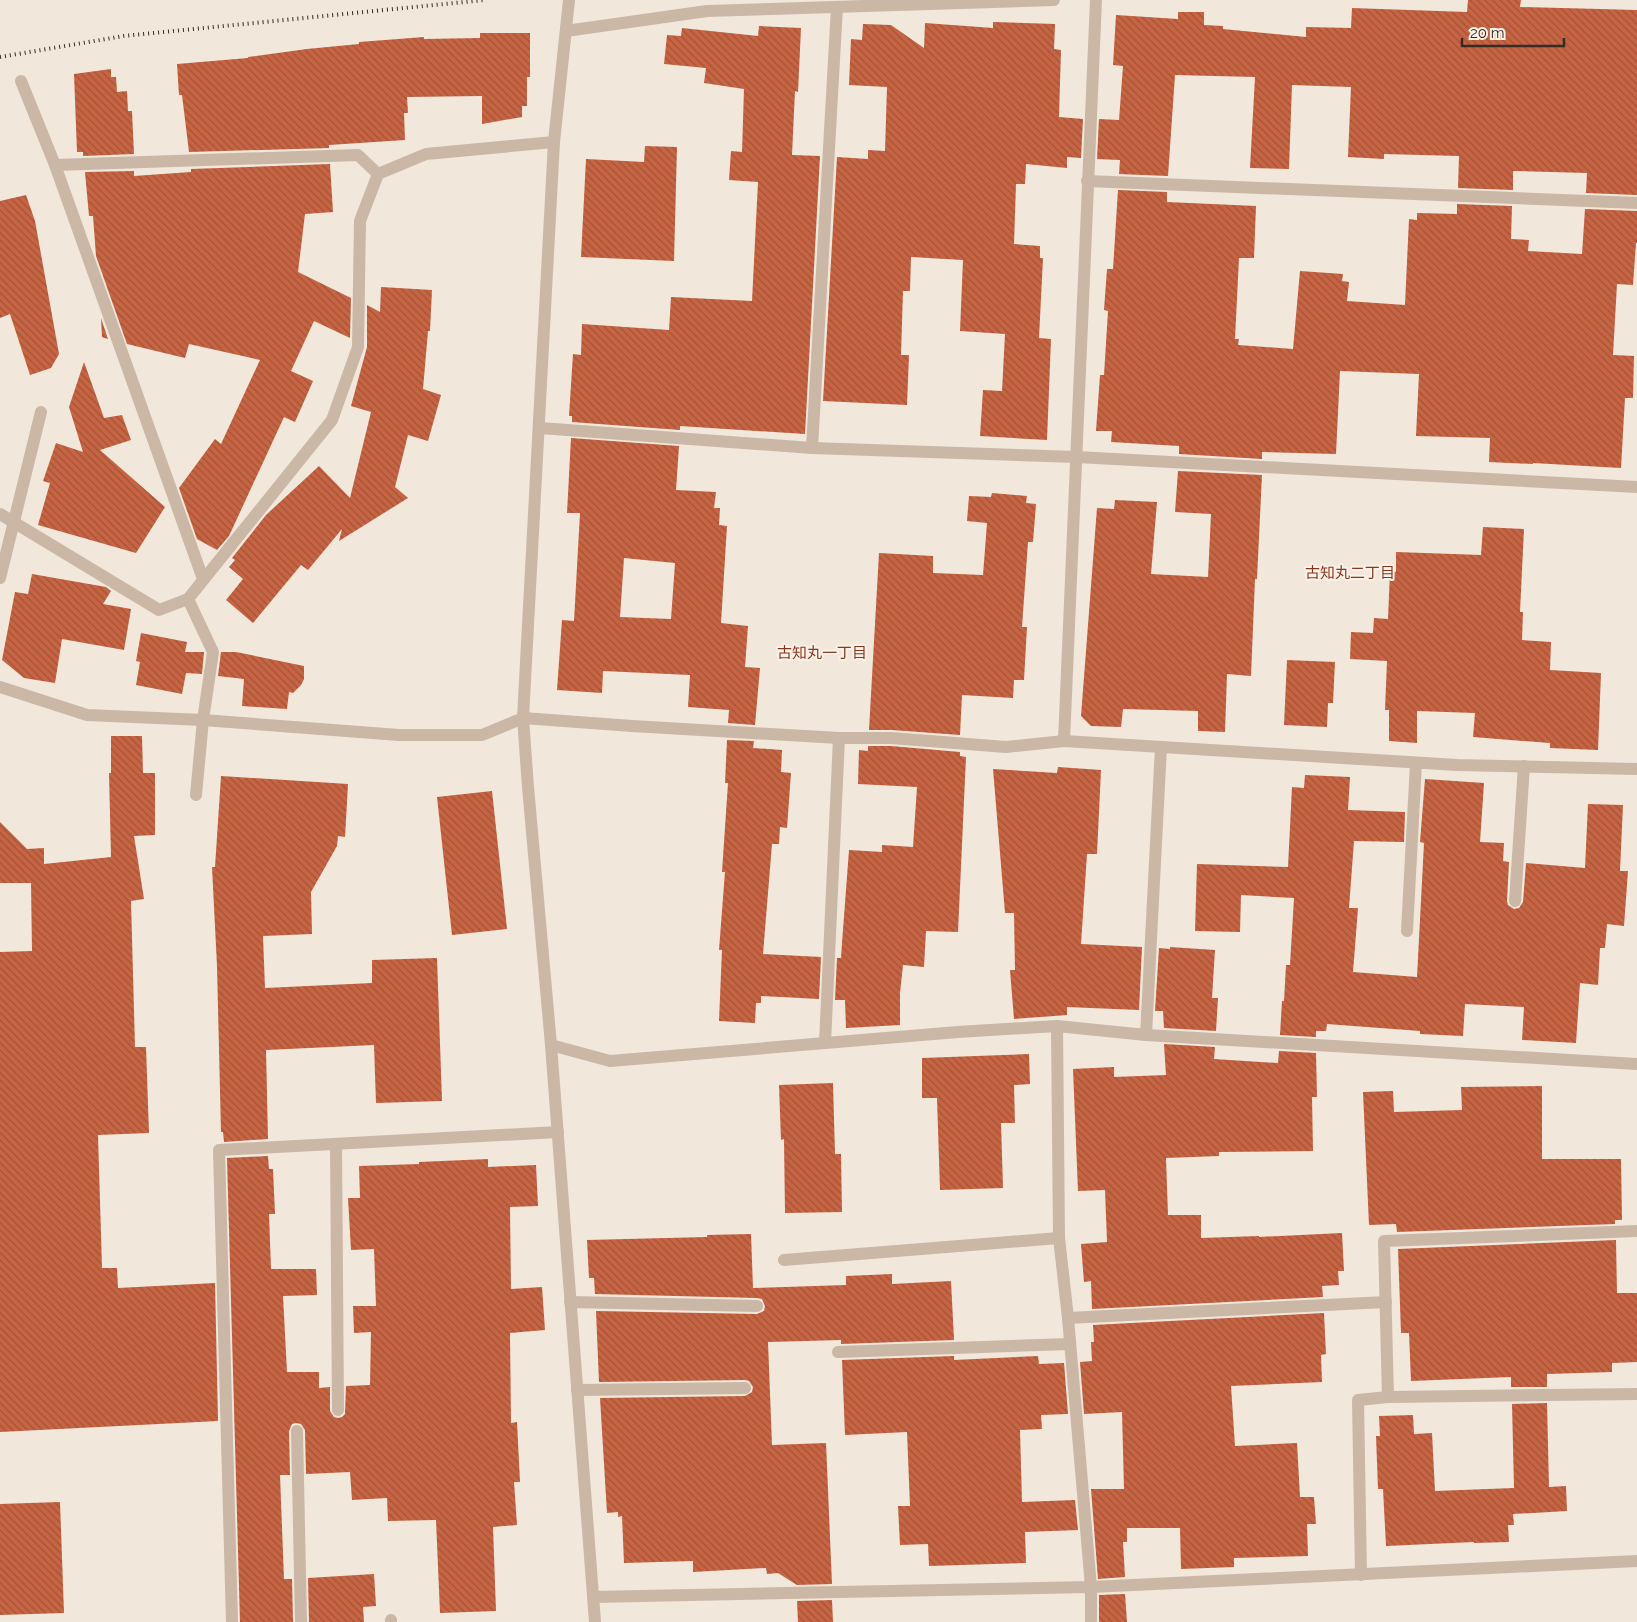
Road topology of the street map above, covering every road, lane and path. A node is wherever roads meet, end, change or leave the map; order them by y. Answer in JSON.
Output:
{"nodes":[{"id":1,"x":569,"y":0,"type":"edge"},
{"id":2,"x":1054,"y":0,"type":"edge"},
{"id":3,"x":1096,"y":0,"type":"edge"},
{"id":4,"x":837,"y":7,"type":"junction"},
{"id":5,"x":566,"y":31,"type":"junction"},
{"id":6,"x":21,"y":81,"type":"dead end"},
{"id":7,"x":554,"y":142,"type":"junction"},
{"id":8,"x":54,"y":166,"type":"junction"},
{"id":9,"x":378,"y":174,"type":"junction"},
{"id":10,"x":1087,"y":181,"type":"junction"},
{"id":11,"x":1637,"y":202,"type":"edge"},
{"id":12,"x":41,"y":412,"type":"dead end"},
{"id":13,"x":540,"y":428,"type":"junction"},
{"id":14,"x":812,"y":448,"type":"junction"},
{"id":15,"x":1077,"y":457,"type":"junction"},
{"id":16,"x":1637,"y":487,"type":"edge"},
{"id":17,"x":0,"y":514,"type":"edge"},
{"id":18,"x":14,"y":523,"type":"junction"},
{"id":19,"x":0,"y":578,"type":"edge"},
{"id":20,"x":204,"y":579,"type":"junction"},
{"id":21,"x":188,"y":599,"type":"junction"},
{"id":22,"x":0,"y":687,"type":"edge"},
{"id":23,"x":523,"y":718,"type":"junction"},
{"id":24,"x":203,"y":720,"type":"junction"},
{"id":25,"x":839,"y":738,"type":"junction"},
{"id":26,"x":1064,"y":740,"type":"junction"},
{"id":27,"x":1161,"y":746,"type":"junction"},
{"id":28,"x":1416,"y":763,"type":"junction"},
{"id":29,"x":1524,"y":766,"type":"junction"},
{"id":30,"x":1637,"y":769,"type":"edge"},
{"id":31,"x":196,"y":795,"type":"dead end"},
{"id":32,"x":1515,"y":901,"type":"dead end"},
{"id":33,"x":1407,"y":931,"type":"dead end"},
{"id":34,"x":1057,"y":1026,"type":"junction"},
{"id":35,"x":1146,"y":1035,"type":"junction"},
{"id":36,"x":825,"y":1043,"type":"junction"},
{"id":37,"x":551,"y":1045,"type":"junction"},
{"id":38,"x":1637,"y":1064,"type":"edge"},
{"id":39,"x":558,"y":1132,"type":"junction"},
{"id":40,"x":336,"y":1144,"type":"junction"},
{"id":41,"x":1637,"y":1231,"type":"edge"},
{"id":42,"x":1059,"y":1238,"type":"junction"},
{"id":43,"x":784,"y":1260,"type":"dead end"},
{"id":44,"x":570,"y":1302,"type":"junction"},
{"id":45,"x":1386,"y":1302,"type":"junction"},
{"id":46,"x":757,"y":1306,"type":"dead end"},
{"id":47,"x":1068,"y":1318,"type":"junction"},
{"id":48,"x":1070,"y":1344,"type":"junction"},
{"id":49,"x":838,"y":1352,"type":"dead end"},
{"id":50,"x":745,"y":1388,"type":"dead end"},
{"id":51,"x":577,"y":1390,"type":"junction"},
{"id":52,"x":1637,"y":1394,"type":"edge"},
{"id":53,"x":1388,"y":1397,"type":"junction"},
{"id":54,"x":338,"y":1410,"type":"dead end"},
{"id":55,"x":297,"y":1431,"type":"dead end"},
{"id":56,"x":1637,"y":1561,"type":"edge"},
{"id":57,"x":1361,"y":1575,"type":"junction"},
{"id":58,"x":1091,"y":1587,"type":"junction"},
{"id":59,"x":593,"y":1597,"type":"junction"},
{"id":60,"x":232,"y":1622,"type":"edge"},
{"id":61,"x":301,"y":1622,"type":"edge"},
{"id":62,"x":595,"y":1622,"type":"edge"},
{"id":63,"x":1091,"y":1622,"type":"edge"}],
"edges":[{"from":1,"to":5,"type":"street"},
{"from":2,"to":4,"type":"street"},
{"from":3,"to":10,"type":"street"},
{"from":4,"to":5,"type":"street"},
{"from":4,"to":14,"type":"street"},
{"from":5,"to":7,"type":"street"},
{"from":6,"to":8,"type":"street"},
{"from":7,"to":9,"type":"street"},
{"from":7,"to":13,"type":"street"},
{"from":8,"to":9,"type":"street"},
{"from":8,"to":20,"type":"street"},
{"from":9,"to":20,"type":"street"},
{"from":10,"to":11,"type":"street"},
{"from":10,"to":15,"type":"street"},
{"from":12,"to":18,"type":"street"},
{"from":13,"to":14,"type":"street"},
{"from":13,"to":23,"type":"street"},
{"from":14,"to":15,"type":"street"},
{"from":15,"to":16,"type":"street"},
{"from":15,"to":26,"type":"street"},
{"from":17,"to":18,"type":"street"},
{"from":18,"to":19,"type":"street"},
{"from":18,"to":21,"type":"street"},
{"from":20,"to":21,"type":"street"},
{"from":21,"to":24,"type":"street"},
{"from":22,"to":24,"type":"street"},
{"from":23,"to":24,"type":"street"},
{"from":23,"to":25,"type":"street"},
{"from":23,"to":37,"type":"street"},
{"from":24,"to":31,"type":"street"},
{"from":25,"to":26,"type":"street"},
{"from":25,"to":36,"type":"street"},
{"from":26,"to":27,"type":"street"},
{"from":27,"to":28,"type":"street"},
{"from":27,"to":35,"type":"street"},
{"from":28,"to":29,"type":"street"},
{"from":28,"to":33,"type":"street"},
{"from":29,"to":30,"type":"street"},
{"from":29,"to":32,"type":"street"},
{"from":34,"to":35,"type":"street"},
{"from":34,"to":36,"type":"street"},
{"from":34,"to":42,"type":"street"},
{"from":35,"to":38,"type":"street"},
{"from":36,"to":37,"type":"street"},
{"from":37,"to":39,"type":"street"},
{"from":39,"to":40,"type":"street"},
{"from":39,"to":44,"type":"street"},
{"from":40,"to":54,"type":"street"},
{"from":40,"to":60,"type":"street"},
{"from":41,"to":45,"type":"street"},
{"from":42,"to":43,"type":"street"},
{"from":42,"to":47,"type":"street"},
{"from":44,"to":46,"type":"street"},
{"from":44,"to":51,"type":"street"},
{"from":45,"to":47,"type":"street"},
{"from":45,"to":53,"type":"street"},
{"from":47,"to":48,"type":"street"},
{"from":48,"to":49,"type":"street"},
{"from":48,"to":58,"type":"street"},
{"from":50,"to":51,"type":"street"},
{"from":51,"to":59,"type":"street"},
{"from":52,"to":53,"type":"street"},
{"from":53,"to":57,"type":"street"},
{"from":55,"to":61,"type":"street"},
{"from":56,"to":57,"type":"street"},
{"from":57,"to":58,"type":"street"},
{"from":58,"to":59,"type":"street"},
{"from":58,"to":63,"type":"street"},
{"from":59,"to":62,"type":"street"}]}
